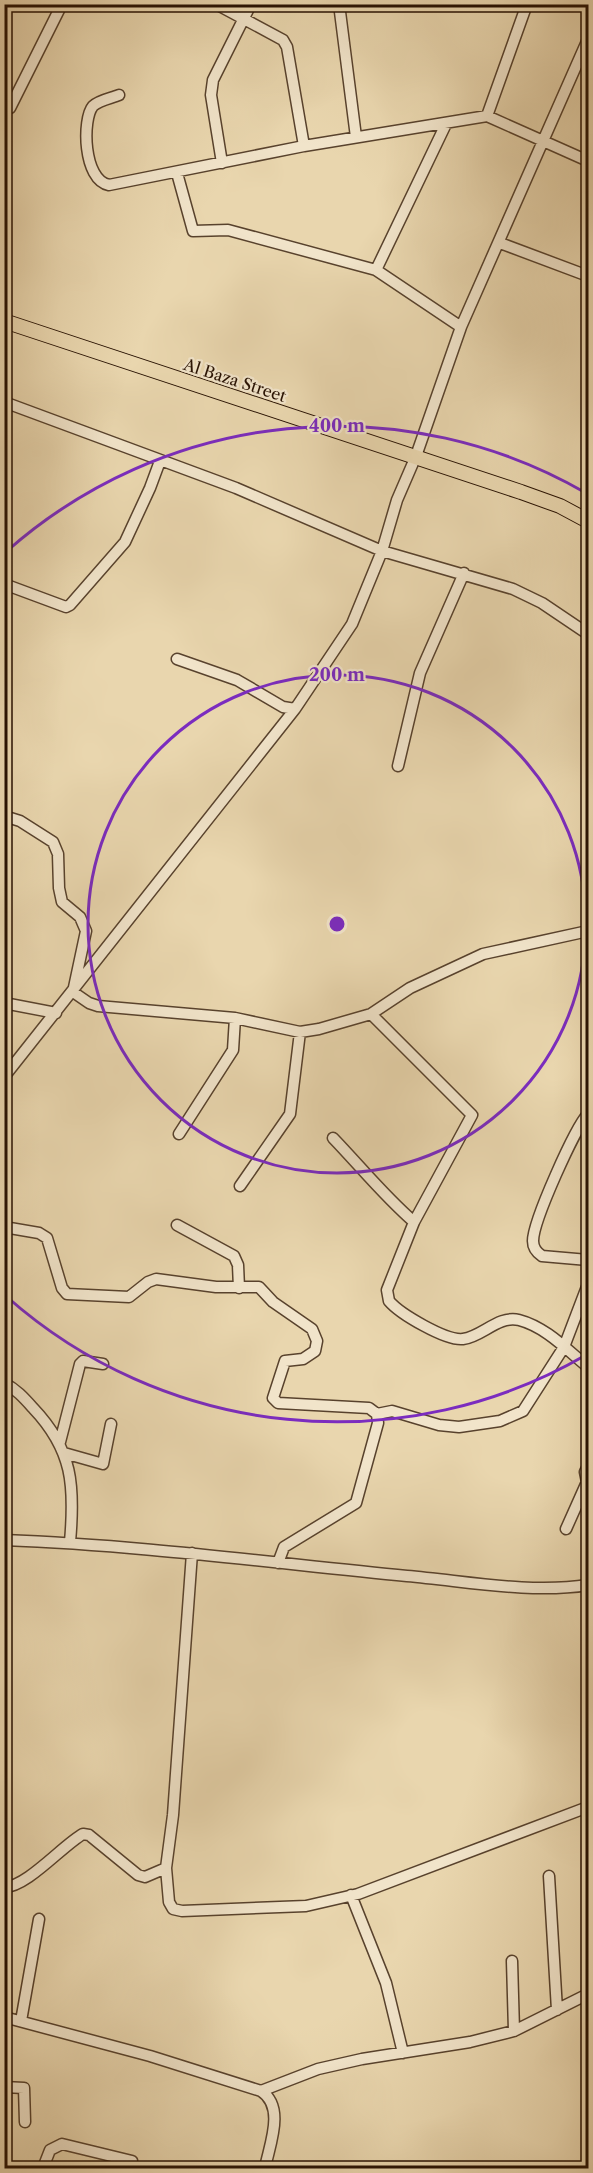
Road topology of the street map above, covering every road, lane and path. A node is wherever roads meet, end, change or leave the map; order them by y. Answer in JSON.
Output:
{"nodes":[{"id":1,"x":63,"y":4,"type":"edge"},
{"id":2,"x":216,"y":4,"type":"edge"},
{"id":3,"x":251,"y":4,"type":"edge"},
{"id":4,"x":339,"y":4,"type":"edge"},
{"id":5,"x":525,"y":5,"type":"edge"},
{"id":6,"x":244,"y":19,"type":"junction"},
{"id":7,"x":588,"y":39,"type":"edge"},
{"id":8,"x":119,"y":95,"type":"dead end"},
{"id":9,"x":10,"y":108,"type":"dead end"},
{"id":10,"x":487,"y":116,"type":"junction"},
{"id":11,"x":446,"y":124,"type":"junction"},
{"id":12,"x":356,"y":137,"type":"junction"},
{"id":13,"x":543,"y":140,"type":"junction"},
{"id":14,"x":304,"y":146,"type":"junction"},
{"id":15,"x":588,"y":160,"type":"edge"},
{"id":16,"x":222,"y":164,"type":"junction"},
{"id":17,"x":177,"y":173,"type":"junction"},
{"id":18,"x":500,"y":243,"type":"junction"},
{"id":19,"x":376,"y":270,"type":"junction"},
{"id":20,"x":588,"y":276,"type":"edge"},
{"id":21,"x":4,"y":321,"type":"edge"},
{"id":22,"x":461,"y":327,"type":"junction"},
{"id":23,"x":4,"y":402,"type":"edge"},
{"id":24,"x":416,"y":456,"type":"junction"},
{"id":25,"x":160,"y":461,"type":"junction"},
{"id":26,"x":588,"y":521,"type":"edge"},
{"id":27,"x":382,"y":550,"type":"junction"},
{"id":28,"x":464,"y":573,"type":"junction"},
{"id":29,"x":4,"y":584,"type":"edge"},
{"id":30,"x":588,"y":634,"type":"edge"},
{"id":31,"x":177,"y":658,"type":"dead end"},
{"id":32,"x":296,"y":709,"type":"junction"},
{"id":33,"x":398,"y":766,"type":"dead end"},
{"id":34,"x":4,"y":816,"type":"edge"},
{"id":35,"x":588,"y":931,"type":"edge"},
{"id":36,"x":73,"y":992,"type":"junction"},
{"id":37,"x":4,"y":1003,"type":"edge"},
{"id":38,"x":56,"y":1013,"type":"junction"},
{"id":39,"x":371,"y":1014,"type":"junction"},
{"id":40,"x":235,"y":1018,"type":"junction"},
{"id":41,"x":300,"y":1032,"type":"junction"},
{"id":42,"x":4,"y":1077,"type":"edge"},
{"id":43,"x":588,"y":1114,"type":"edge"},
{"id":44,"x":179,"y":1134,"type":"dead end"},
{"id":45,"x":333,"y":1138,"type":"dead end"},
{"id":46,"x":240,"y":1186,"type":"dead end"},
{"id":47,"x":414,"y":1222,"type":"junction"},
{"id":48,"x":177,"y":1225,"type":"dead end"},
{"id":49,"x":4,"y":1227,"type":"edge"},
{"id":50,"x":588,"y":1260,"type":"edge"},
{"id":51,"x":588,"y":1284,"type":"edge"},
{"id":52,"x":239,"y":1288,"type":"junction"},
{"id":53,"x":564,"y":1347,"type":"junction"},
{"id":54,"x":103,"y":1364,"type":"dead end"},
{"id":55,"x":588,"y":1366,"type":"edge"},
{"id":56,"x":4,"y":1383,"type":"edge"},
{"id":57,"x":376,"y":1414,"type":"junction"},
{"id":58,"x":111,"y":1424,"type":"dead end"},
{"id":59,"x":62,"y":1447,"type":"junction"},
{"id":60,"x":588,"y":1466,"type":"edge"},
{"id":61,"x":566,"y":1528,"type":"dead end"},
{"id":62,"x":4,"y":1540,"type":"edge"},
{"id":63,"x":70,"y":1542,"type":"junction"},
{"id":64,"x":192,"y":1553,"type":"junction"},
{"id":65,"x":278,"y":1563,"type":"junction"},
{"id":66,"x":588,"y":1585,"type":"edge"},
{"id":67,"x":588,"y":1807,"type":"edge"},
{"id":68,"x":166,"y":1868,"type":"junction"},
{"id":69,"x":549,"y":1876,"type":"dead end"},
{"id":70,"x":4,"y":1887,"type":"edge"},
{"id":71,"x":351,"y":1895,"type":"junction"},
{"id":72,"x":39,"y":1918,"type":"dead end"},
{"id":73,"x":512,"y":1961,"type":"dead end"},
{"id":74,"x":588,"y":1994,"type":"edge"},
{"id":75,"x":557,"y":2010,"type":"junction"},
{"id":76,"x":4,"y":2017,"type":"edge"},
{"id":77,"x":21,"y":2021,"type":"junction"},
{"id":78,"x":514,"y":2031,"type":"junction"},
{"id":79,"x":403,"y":2053,"type":"junction"},
{"id":80,"x":4,"y":2086,"type":"edge"},
{"id":81,"x":261,"y":2091,"type":"junction"},
{"id":82,"x":25,"y":2122,"type":"dead end"},
{"id":83,"x":132,"y":2161,"type":"dead end"},
{"id":84,"x":43,"y":2169,"type":"edge"},
{"id":85,"x":265,"y":2169,"type":"edge"}],
"edges":[{"from":1,"to":9,"type":"street"},
{"from":2,"to":6,"type":"street"},
{"from":3,"to":6,"type":"street"},
{"from":4,"to":12,"type":"street"},
{"from":5,"to":10,"type":"street"},
{"from":6,"to":14,"type":"street"},
{"from":6,"to":16,"type":"street"},
{"from":7,"to":13,"type":"street"},
{"from":8,"to":17,"type":"street"},
{"from":10,"to":11,"type":"street"},
{"from":10,"to":13,"type":"street"},
{"from":11,"to":12,"type":"street"},
{"from":11,"to":19,"type":"street"},
{"from":12,"to":14,"type":"street"},
{"from":13,"to":15,"type":"street"},
{"from":13,"to":18,"type":"street"},
{"from":14,"to":16,"type":"street"},
{"from":16,"to":17,"type":"street"},
{"from":17,"to":19,"type":"street"},
{"from":18,"to":20,"type":"street"},
{"from":18,"to":22,"type":"street"},
{"from":19,"to":22,"type":"street"},
{"from":21,"to":24,"type":"main road","name":"Al Baza Street"},
{"from":22,"to":24,"type":"street"},
{"from":23,"to":25,"type":"street"},
{"from":24,"to":26,"type":"main road","name":"Al Baza Street"},
{"from":24,"to":27,"type":"street"},
{"from":25,"to":27,"type":"street"},
{"from":25,"to":29,"type":"street"},
{"from":27,"to":28,"type":"street"},
{"from":27,"to":32,"type":"street"},
{"from":28,"to":30,"type":"street"},
{"from":28,"to":33,"type":"street"},
{"from":31,"to":32,"type":"street"},
{"from":32,"to":36,"type":"street"},
{"from":34,"to":36,"type":"street"},
{"from":35,"to":39,"type":"street"},
{"from":36,"to":38,"type":"street"},
{"from":36,"to":40,"type":"street"},
{"from":37,"to":38,"type":"street"},
{"from":38,"to":42,"type":"street"},
{"from":39,"to":41,"type":"street"},
{"from":39,"to":47,"type":"street"},
{"from":40,"to":41,"type":"street"},
{"from":40,"to":44,"type":"street"},
{"from":41,"to":46,"type":"street"},
{"from":43,"to":50,"type":"street"},
{"from":45,"to":47,"type":"street"},
{"from":47,"to":53,"type":"street"},
{"from":48,"to":52,"type":"street"},
{"from":49,"to":52,"type":"street"},
{"from":51,"to":53,"type":"street"},
{"from":52,"to":57,"type":"street"},
{"from":53,"to":55,"type":"street"},
{"from":53,"to":57,"type":"street"},
{"from":54,"to":59,"type":"street"},
{"from":56,"to":59,"type":"street"},
{"from":57,"to":65,"type":"street"},
{"from":58,"to":59,"type":"street"},
{"from":59,"to":63,"type":"street"},
{"from":60,"to":61,"type":"street"},
{"from":62,"to":63,"type":"street"},
{"from":63,"to":64,"type":"street"},
{"from":64,"to":65,"type":"street"},
{"from":64,"to":68,"type":"street"},
{"from":65,"to":66,"type":"street"},
{"from":67,"to":71,"type":"street"},
{"from":68,"to":70,"type":"street"},
{"from":68,"to":71,"type":"street"},
{"from":69,"to":75,"type":"street"},
{"from":71,"to":79,"type":"street"},
{"from":72,"to":77,"type":"street"},
{"from":73,"to":78,"type":"street"},
{"from":74,"to":75,"type":"street"},
{"from":75,"to":78,"type":"street"},
{"from":76,"to":77,"type":"street"},
{"from":77,"to":81,"type":"street"},
{"from":78,"to":79,"type":"street"},
{"from":79,"to":81,"type":"street"},
{"from":80,"to":82,"type":"street"},
{"from":81,"to":85,"type":"street"},
{"from":83,"to":84,"type":"street"}]}
